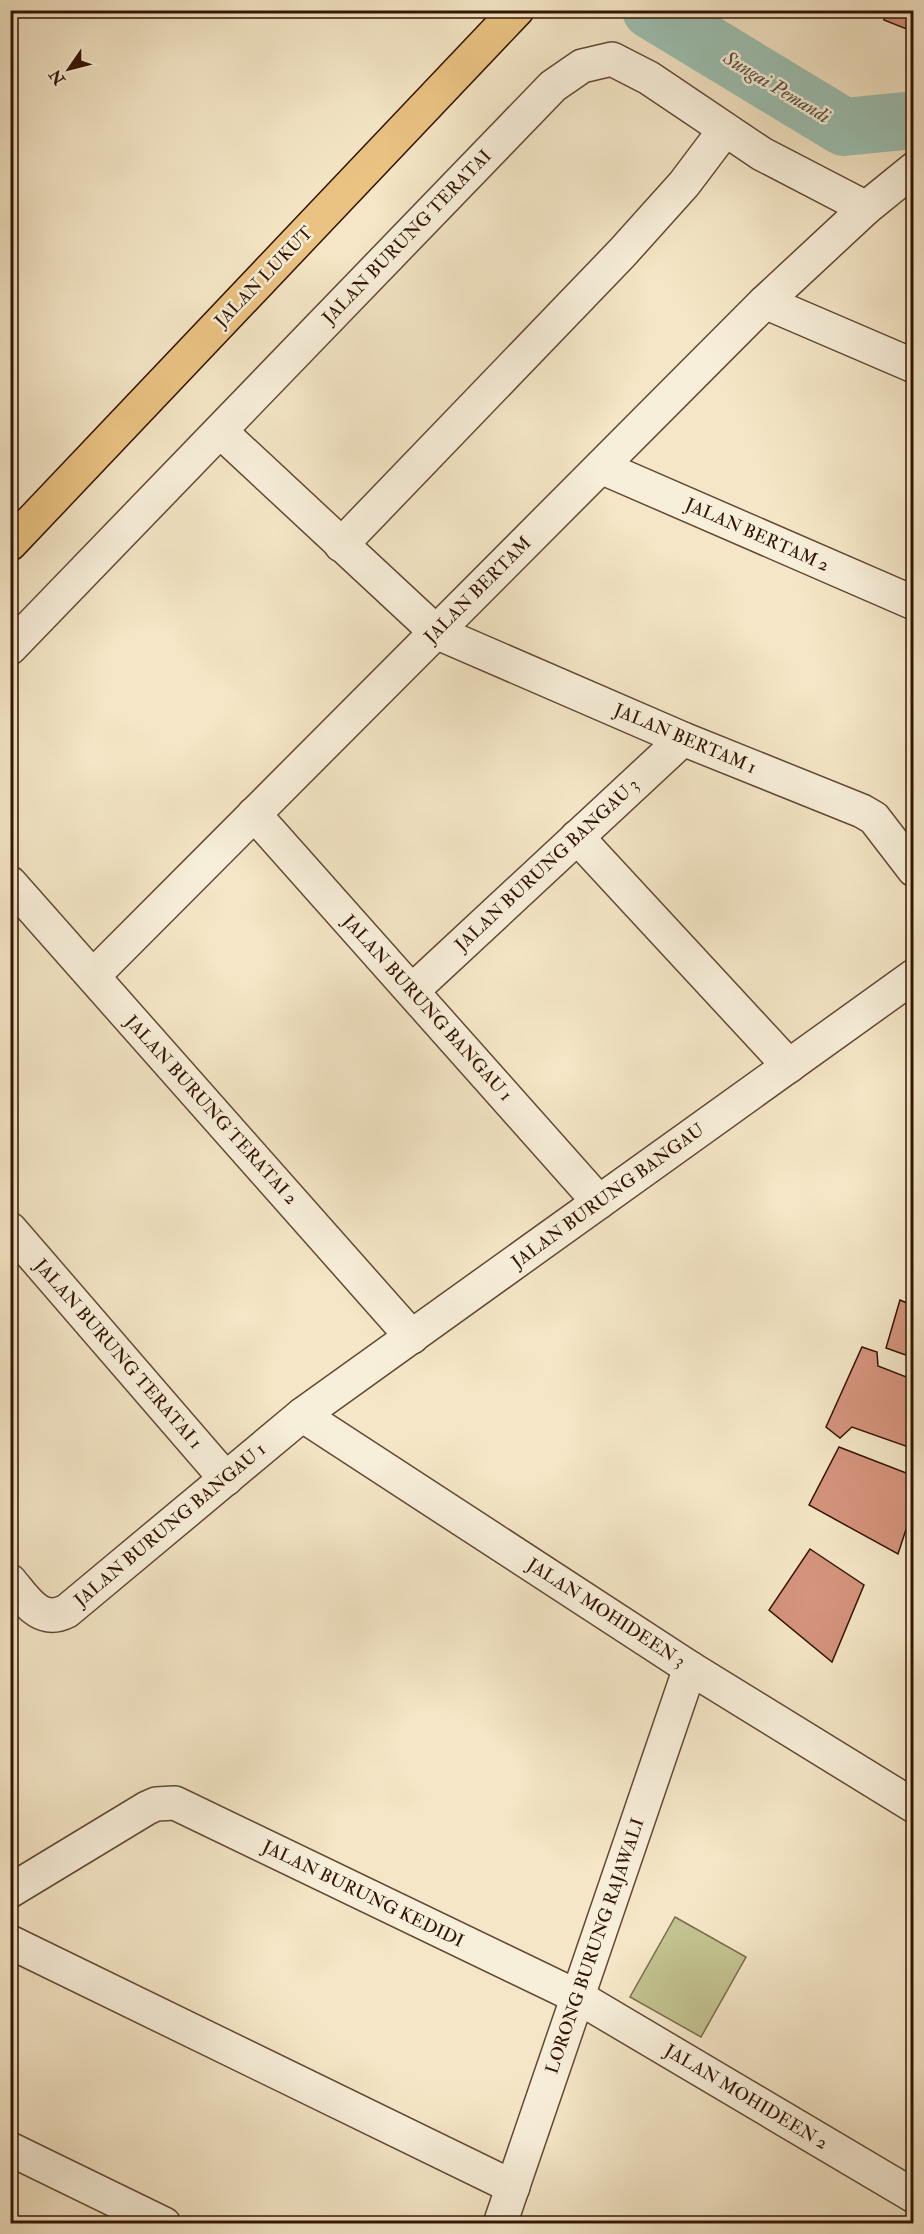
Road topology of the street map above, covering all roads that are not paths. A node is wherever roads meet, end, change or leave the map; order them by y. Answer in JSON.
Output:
{"nodes":[{"id":1,"x":517,"y":10,"type":"edge"},
{"id":2,"x":724,"y":131,"type":"junction"},
{"id":3,"x":914,"y":169,"type":"edge"},
{"id":4,"x":866,"y":208,"type":"junction"},
{"id":5,"x":765,"y":302,"type":"junction"},
{"id":6,"x":914,"y":366,"type":"edge"},
{"id":7,"x":220,"y":431,"type":"junction"},
{"id":8,"x":601,"y":467,"type":"junction"},
{"id":9,"x":10,"y":544,"type":"edge"},
{"id":10,"x":341,"y":545,"type":"junction"},
{"id":11,"x":914,"y":603,"type":"edge"},
{"id":12,"x":436,"y":632,"type":"junction"},
{"id":13,"x":10,"y":648,"type":"edge"},
{"id":14,"x":683,"y":739,"type":"junction"},
{"id":15,"x":254,"y":814,"type":"junction"},
{"id":16,"x":577,"y":837,"type":"junction"},
{"id":17,"x":914,"y":870,"type":"edge"},
{"id":18,"x":10,"y":883,"type":"edge"},
{"id":19,"x":93,"y":976,"type":"junction"},
{"id":20,"x":914,"y":976,"type":"edge"},
{"id":21,"x":412,"y":991,"type":"junction"},
{"id":22,"x":789,"y":1066,"type":"junction"},
{"id":23,"x":599,"y":1202,"type":"junction"},
{"id":24,"x":10,"y":1229,"type":"edge"},
{"id":25,"x":412,"y":1337,"type":"junction"},
{"id":26,"x":302,"y":1415,"type":"junction"},
{"id":27,"x":226,"y":1479,"type":"junction"},
{"id":28,"x":10,"y":1581,"type":"edge"},
{"id":29,"x":690,"y":1668,"type":"junction"},
{"id":30,"x":914,"y":1806,"type":"edge"},
{"id":31,"x":10,"y":1891,"type":"edge"},
{"id":32,"x":10,"y":1942,"type":"edge"},
{"id":33,"x":578,"y":1997,"type":"junction"},
{"id":34,"x":10,"y":2149,"type":"edge"},
{"id":35,"x":513,"y":2187,"type":"junction"},
{"id":36,"x":914,"y":2196,"type":"edge"},
{"id":37,"x":164,"y":2223,"type":"edge"},
{"id":38,"x":500,"y":2223,"type":"edge"}],
"edges":[{"from":1,"to":9,"type":"main road","name":"JALAN LUKUT"},
{"from":2,"to":4,"type":"street","name":"JALAN BURUNG TERATAI"},
{"from":2,"to":7,"type":"street","name":"JALAN BURUNG TERATAI"},
{"from":2,"to":10,"type":"street"},
{"from":3,"to":4,"type":"street","name":"JALAN BERTAM"},
{"from":4,"to":5,"type":"street","name":"JALAN BERTAM"},
{"from":5,"to":6,"type":"street"},
{"from":5,"to":8,"type":"street","name":"JALAN BERTAM"},
{"from":7,"to":10,"type":"street","name":"JALAN BERTAM 1"},
{"from":7,"to":13,"type":"street","name":"JALAN BURUNG TERATAI"},
{"from":8,"to":11,"type":"street","name":"JALAN BERTAM 2"},
{"from":8,"to":12,"type":"street","name":"JALAN BERTAM"},
{"from":10,"to":12,"type":"street","name":"JALAN BERTAM 1"},
{"from":12,"to":14,"type":"street","name":"JALAN BERTAM 1"},
{"from":12,"to":15,"type":"street","name":"JALAN BERTAM"},
{"from":14,"to":16,"type":"street","name":"JALAN BURUNG BANGAU 3"},
{"from":14,"to":17,"type":"street","name":"JALAN BERTAM 1"},
{"from":15,"to":19,"type":"street","name":"JALAN BERTAM"},
{"from":15,"to":21,"type":"street","name":"JALAN BURUNG BANGAU 1"},
{"from":16,"to":21,"type":"street","name":"JALAN BURUNG BANGAU 3"},
{"from":16,"to":22,"type":"street"},
{"from":18,"to":19,"type":"street","name":"JALAN BURUNG TERATAI 2"},
{"from":19,"to":25,"type":"street","name":"JALAN BURUNG TERATAI 2"},
{"from":20,"to":22,"type":"street","name":"JALAN BURUNG BANGAU"},
{"from":21,"to":23,"type":"street","name":"JALAN BURUNG BANGAU 1"},
{"from":22,"to":23,"type":"street","name":"JALAN BURUNG BANGAU"},
{"from":23,"to":25,"type":"street","name":"JALAN BURUNG BANGAU"},
{"from":24,"to":27,"type":"street","name":"JALAN BURUNG TERATAI 1"},
{"from":25,"to":26,"type":"street","name":"JALAN BURUNG BANGAU"},
{"from":26,"to":27,"type":"street","name":"JALAN BURUNG BANGAU 1"},
{"from":26,"to":29,"type":"street","name":"JALAN MOHIDEEN 3"},
{"from":27,"to":28,"type":"street","name":"JALAN BURUNG BANGAU 1"},
{"from":29,"to":30,"type":"street","name":"JALAN MOHIDEEN 3"},
{"from":29,"to":33,"type":"street","name":"LORONG BURUNG RAJAWALI"},
{"from":31,"to":33,"type":"street","name":"JALAN BURUNG KEDIDI"},
{"from":32,"to":35,"type":"street"},
{"from":33,"to":35,"type":"street","name":"LORONG BURUNG RAJAWALI"},
{"from":33,"to":36,"type":"street","name":"JALAN MOHIDEEN 2"},
{"from":34,"to":37,"type":"street"},
{"from":35,"to":38,"type":"street","name":"LORONG BURUNG RAJAWALI"}]}
